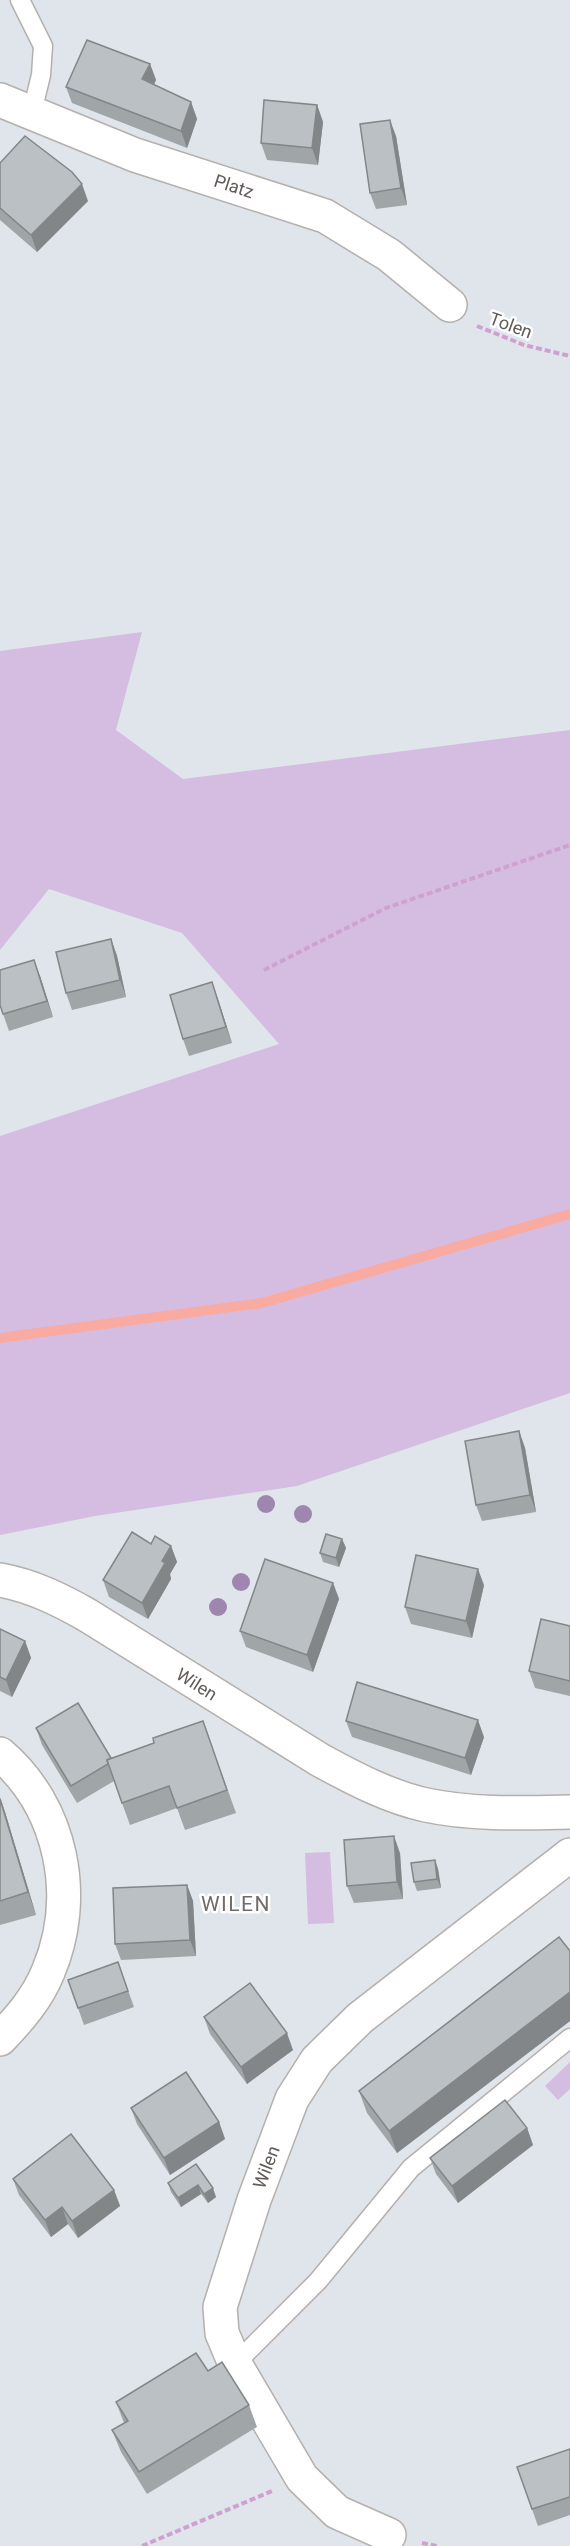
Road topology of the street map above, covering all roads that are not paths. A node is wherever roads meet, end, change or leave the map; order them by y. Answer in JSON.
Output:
{"nodes":[{"id":1,"x":20,"y":0,"type":"edge"},
{"id":2,"x":10,"y":108,"type":"edge"},
{"id":3,"x":450,"y":305,"type":"road end"},
{"id":4,"x":0,"y":1581,"type":"edge"},
{"id":5,"x":0,"y":1754,"type":"edge"},
{"id":6,"x":570,"y":1812,"type":"edge"},
{"id":7,"x":570,"y":1855,"type":"edge"},
{"id":8,"x":570,"y":2037,"type":"edge"},
{"id":9,"x":0,"y":2039,"type":"edge"},
{"id":10,"x":235,"y":2364,"type":"junction"},
{"id":11,"x":389,"y":2535,"type":"dead end"}],
"edges":[{"from":1,"to":2,"type":"lane"},
{"from":2,"to":3,"type":"street","name":"Platz"},
{"from":4,"to":6,"type":"street","name":"Wilen"},
{"from":5,"to":9,"type":"street"},
{"from":7,"to":10,"type":"street","name":"Wilen"},
{"from":8,"to":10,"type":"lane"},
{"from":10,"to":11,"type":"street","name":"Wilen"}]}
